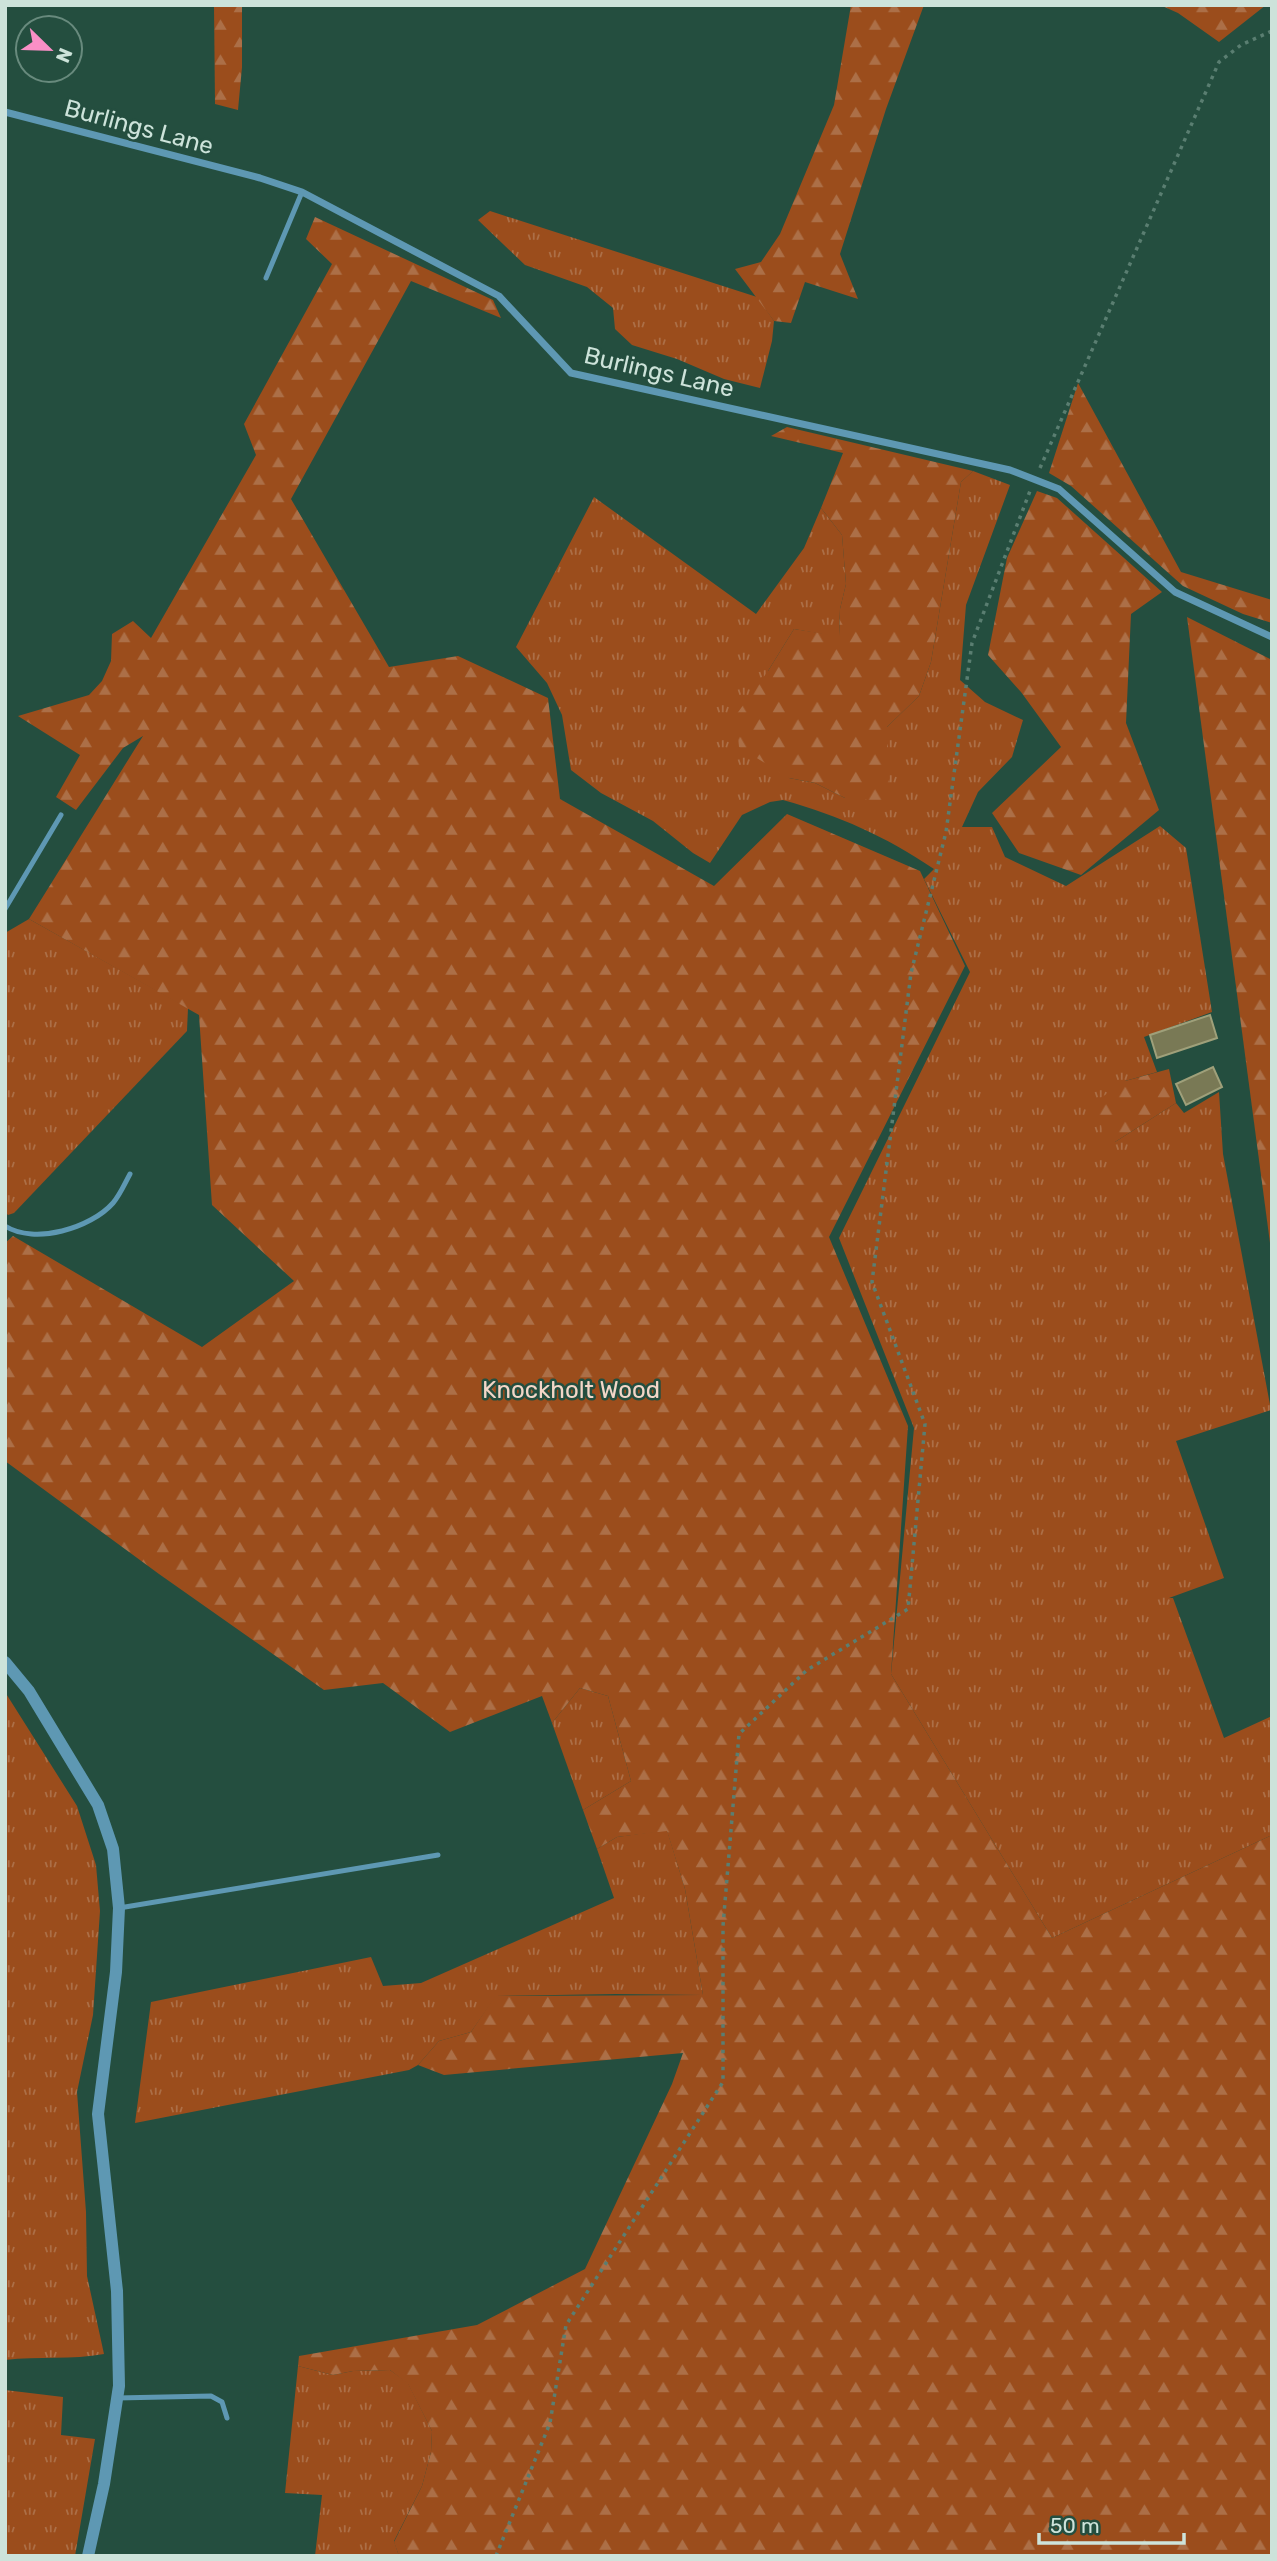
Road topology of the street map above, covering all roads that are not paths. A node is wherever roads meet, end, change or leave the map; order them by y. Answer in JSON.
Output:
{"nodes":[{"id":1,"x":5,"y":112,"type":"edge"},
{"id":2,"x":302,"y":192,"type":"junction"},
{"id":3,"x":266,"y":278,"type":"dead end"},
{"id":4,"x":1272,"y":637,"type":"edge"},
{"id":5,"x":61,"y":815,"type":"dead end"},
{"id":6,"x":5,"y":909,"type":"edge"},
{"id":7,"x":130,"y":1174,"type":"dead end"},
{"id":8,"x":5,"y":1226,"type":"edge"},
{"id":9,"x":5,"y":1662,"type":"edge"},
{"id":10,"x":438,"y":1855,"type":"dead end"},
{"id":11,"x":119,"y":1908,"type":"junction"},
{"id":12,"x":117,"y":2398,"type":"junction"},
{"id":13,"x":227,"y":2418,"type":"dead end"},
{"id":14,"x":88,"y":2556,"type":"edge"}],
"edges":[{"from":1,"to":2,"type":"street","name":"Burlings Lane"},
{"from":2,"to":3,"type":"lane"},
{"from":2,"to":4,"type":"street","name":"Burlings Lane"},
{"from":5,"to":6,"type":"lane"},
{"from":7,"to":8,"type":"lane"},
{"from":9,"to":11,"type":"street"},
{"from":10,"to":11,"type":"lane"},
{"from":11,"to":12,"type":"street"},
{"from":12,"to":13,"type":"lane"},
{"from":12,"to":14,"type":"street"}]}
